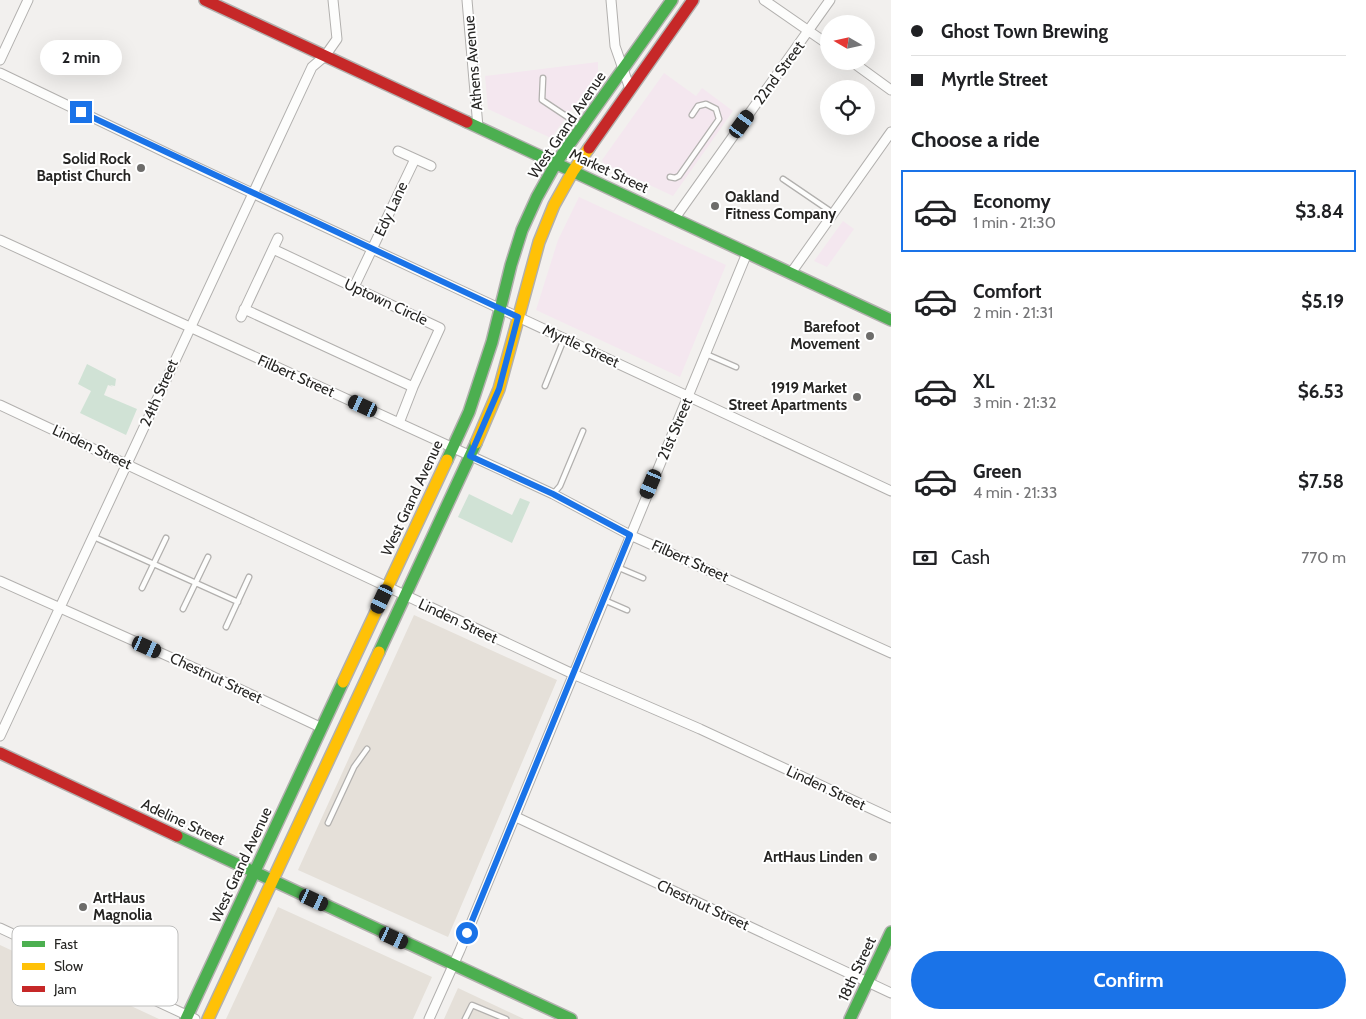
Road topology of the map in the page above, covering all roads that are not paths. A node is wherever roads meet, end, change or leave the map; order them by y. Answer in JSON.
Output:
{"nodes":[{"id":1,"x":28,"y":0,"type":"edge"},
{"id":2,"x":205,"y":0,"type":"edge"},
{"id":3,"x":333,"y":0,"type":"edge"},
{"id":4,"x":467,"y":0,"type":"edge"},
{"id":5,"x":611,"y":0,"type":"edge"},
{"id":6,"x":672,"y":0,"type":"edge"},
{"id":7,"x":693,"y":0,"type":"edge"},
{"id":8,"x":764,"y":0,"type":"edge"},
{"id":9,"x":830,"y":0,"type":"edge"},
{"id":10,"x":808,"y":31,"type":"junction"},
{"id":11,"x":820,"y":40,"type":"edge"},
{"id":12,"x":325,"y":56,"type":"junction"},
{"id":13,"x":0,"y":60,"type":"edge"},
{"id":14,"x":623,"y":69,"type":"junction"},
{"id":15,"x":863,"y":70,"type":"edge"},
{"id":16,"x":0,"y":73,"type":"edge"},
{"id":17,"x":543,"y":78,"type":"dead end"},
{"id":18,"x":630,"y":89,"type":"junction"},
{"id":19,"x":891,"y":90,"type":"edge"},
{"id":20,"x":692,"y":115,"type":"dead end"},
{"id":21,"x":478,"y":127,"type":"junction"},
{"id":22,"x":582,"y":127,"type":"junction"},
{"id":23,"x":891,"y":132,"type":"edge"},
{"id":24,"x":398,"y":151,"type":"dead end"},
{"id":25,"x":415,"y":159,"type":"junction"},
{"id":26,"x":556,"y":164,"type":"junction"},
{"id":27,"x":431,"y":166,"type":"dead end"},
{"id":28,"x":573,"y":171,"type":"junction"},
{"id":29,"x":670,"y":177,"type":"dead end"},
{"id":30,"x":783,"y":180,"type":"dead end"},
{"id":31,"x":254,"y":193,"type":"junction"},
{"id":32,"x":833,"y":213,"type":"junction"},
{"id":33,"x":675,"y":218,"type":"junction"},
{"id":34,"x":278,"y":238,"type":"dead end"},
{"id":35,"x":0,"y":240,"type":"edge"},
{"id":36,"x":373,"y":248,"type":"junction"},
{"id":37,"x":273,"y":250,"type":"junction"},
{"id":38,"x":747,"y":253,"type":"junction"},
{"id":39,"x":791,"y":273,"type":"junction"},
{"id":40,"x":354,"y":287,"type":"junction"},
{"id":41,"x":501,"y":308,"type":"junction"},
{"id":42,"x":518,"y":317,"type":"junction"},
{"id":43,"x":891,"y":320,"type":"edge"},
{"id":44,"x":189,"y":327,"type":"junction"},
{"id":45,"x":565,"y":338,"type":"junction"},
{"id":46,"x":706,"y":354,"type":"junction"},
{"id":47,"x":736,"y":367,"type":"dead end"},
{"id":48,"x":545,"y":386,"type":"dead end"},
{"id":49,"x":413,"y":387,"type":"junction"},
{"id":50,"x":689,"y":396,"type":"junction"},
{"id":51,"x":0,"y":405,"type":"edge"},
{"id":52,"x":399,"y":423,"type":"junction"},
{"id":53,"x":583,"y":431,"type":"dead end"},
{"id":54,"x":453,"y":448,"type":"junction"},
{"id":55,"x":470,"y":456,"type":"junction"},
{"id":56,"x":127,"y":464,"type":"junction"},
{"id":57,"x":891,"y":491,"type":"edge"},
{"id":58,"x":553,"y":494,"type":"junction"},
{"id":59,"x":630,"y":535,"type":"junction"},
{"id":60,"x":94,"y":537,"type":"junction"},
{"id":61,"x":166,"y":538,"type":"dead end"},
{"id":62,"x":208,"y":557,"type":"dead end"},
{"id":63,"x":154,"y":564,"type":"junction"},
{"id":64,"x":617,"y":567,"type":"junction"},
{"id":65,"x":249,"y":577,"type":"dead end"},
{"id":66,"x":643,"y":578,"type":"dead end"},
{"id":67,"x":0,"y":581,"type":"edge"},
{"id":68,"x":196,"y":583,"type":"junction"},
{"id":69,"x":142,"y":588,"type":"dead end"},
{"id":70,"x":387,"y":588,"type":"junction"},
{"id":71,"x":405,"y":596,"type":"junction"},
{"id":72,"x":604,"y":600,"type":"junction"},
{"id":73,"x":238,"y":602,"type":"junction"},
{"id":74,"x":60,"y":608,"type":"junction"},
{"id":75,"x":184,"y":609,"type":"dead end"},
{"id":76,"x":627,"y":610,"type":"dead end"},
{"id":77,"x":226,"y":627,"type":"dead end"},
{"id":78,"x":891,"y":653,"type":"edge"},
{"id":79,"x":573,"y":674,"type":"junction"},
{"id":80,"x":322,"y":728,"type":"junction"},
{"id":81,"x":0,"y":736,"type":"edge"},
{"id":82,"x":367,"y":749,"type":"dead end"},
{"id":83,"x":0,"y":753,"type":"edge"},
{"id":84,"x":516,"y":817,"type":"junction"},
{"id":85,"x":891,"y":818,"type":"edge"},
{"id":86,"x":328,"y":823,"type":"dead end"},
{"id":87,"x":254,"y":872,"type":"junction"},
{"id":88,"x":272,"y":881,"type":"junction"},
{"id":89,"x":0,"y":928,"type":"edge"},
{"id":90,"x":891,"y":932,"type":"edge"},
{"id":91,"x":12,"y":934,"type":"edge"},
{"id":92,"x":454,"y":964,"type":"junction"},
{"id":93,"x":867,"y":982,"type":"junction"},
{"id":94,"x":891,"y":993,"type":"edge"},
{"id":95,"x":165,"y":1006,"type":"edge"},
{"id":96,"x":190,"y":1018,"type":"edge"},
{"id":97,"x":208,"y":1019,"type":"edge"},
{"id":98,"x":428,"y":1019,"type":"edge"},
{"id":99,"x":465,"y":1019,"type":"edge"},
{"id":100,"x":506,"y":1019,"type":"edge"},
{"id":101,"x":571,"y":1019,"type":"edge"},
{"id":102,"x":850,"y":1019,"type":"edge"}],
"edges":[{"from":1,"to":13,"type":"street"},
{"from":2,"to":12,"type":"main road","name":"Market Street"},
{"from":3,"to":12,"type":"street","name":"24th Street"},
{"from":4,"to":21,"type":"street","name":"Athens Avenue"},
{"from":5,"to":14,"type":"street"},
{"from":6,"to":14,"type":"main road","name":"West Grand Avenue"},
{"from":7,"to":18,"type":"main road","name":"West Grand Avenue"},
{"from":8,"to":10,"type":"street"},
{"from":9,"to":10,"type":"street","name":"22nd Street"},
{"from":10,"to":11,"type":"street"},
{"from":10,"to":33,"type":"street","name":"22nd Street"},
{"from":12,"to":21,"type":"main road","name":"Market Street"},
{"from":12,"to":31,"type":"street","name":"24th Street"},
{"from":14,"to":18,"type":"street"},
{"from":14,"to":22,"type":"main road","name":"West Grand Avenue"},
{"from":15,"to":19,"type":"street"},
{"from":16,"to":31,"type":"street","name":"Myrtle Street"},
{"from":17,"to":22,"type":"lane"},
{"from":18,"to":28,"type":"main road","name":"West Grand Avenue"},
{"from":20,"to":29,"type":"lane"},
{"from":21,"to":26,"type":"main road","name":"Market Street"},
{"from":22,"to":26,"type":"main road","name":"West Grand Avenue"},
{"from":23,"to":32,"type":"street"},
{"from":24,"to":25,"type":"street"},
{"from":25,"to":27,"type":"street"},
{"from":25,"to":36,"type":"street","name":"Edy Lane"},
{"from":26,"to":28,"type":"main road","name":"Market Street"},
{"from":26,"to":41,"type":"main road","name":"West Grand Avenue"},
{"from":28,"to":33,"type":"main road","name":"Market Street"},
{"from":28,"to":42,"type":"main road","name":"West Grand Avenue"},
{"from":30,"to":32,"type":"lane"},
{"from":31,"to":36,"type":"street","name":"Myrtle Street"},
{"from":31,"to":44,"type":"street","name":"24th Street"},
{"from":32,"to":39,"type":"street"},
{"from":33,"to":38,"type":"main road","name":"Market Street"},
{"from":34,"to":37,"type":"street"},
{"from":35,"to":44,"type":"street","name":"Filbert Street"},
{"from":36,"to":40,"type":"street","name":"Edy Lane"},
{"from":36,"to":41,"type":"street","name":"Myrtle Street"},
{"from":37,"to":40,"type":"street","name":"Uptown Circle"},
{"from":37,"to":49,"type":"street"},
{"from":38,"to":39,"type":"main road","name":"Market Street"},
{"from":38,"to":46,"type":"street","name":"21st Street"},
{"from":39,"to":43,"type":"main road","name":"Market Street"},
{"from":40,"to":49,"type":"street","name":"Uptown Circle"},
{"from":41,"to":42,"type":"street","name":"Myrtle Street"},
{"from":41,"to":54,"type":"main road","name":"West Grand Avenue"},
{"from":42,"to":45,"type":"street","name":"Myrtle Street"},
{"from":42,"to":55,"type":"main road","name":"West Grand Avenue"},
{"from":44,"to":52,"type":"street","name":"Filbert Street"},
{"from":44,"to":56,"type":"street","name":"24th Street"},
{"from":45,"to":48,"type":"lane"},
{"from":45,"to":50,"type":"street","name":"Myrtle Street"},
{"from":46,"to":47,"type":"lane"},
{"from":46,"to":50,"type":"street","name":"21st Street"},
{"from":49,"to":52,"type":"street","name":"Uptown Circle"},
{"from":50,"to":57,"type":"street","name":"Myrtle Street"},
{"from":50,"to":59,"type":"street","name":"21st Street"},
{"from":51,"to":56,"type":"street","name":"Linden Street"},
{"from":52,"to":54,"type":"street","name":"Filbert Street"},
{"from":53,"to":58,"type":"lane"},
{"from":54,"to":55,"type":"street","name":"Filbert Street"},
{"from":54,"to":70,"type":"main road","name":"West Grand Avenue"},
{"from":55,"to":58,"type":"street","name":"Filbert Street"},
{"from":55,"to":71,"type":"main road","name":"West Grand Avenue"},
{"from":56,"to":60,"type":"street","name":"24th Street"},
{"from":56,"to":70,"type":"street","name":"Linden Street"},
{"from":58,"to":59,"type":"street","name":"Filbert Street"},
{"from":59,"to":64,"type":"street","name":"21st Street"},
{"from":59,"to":78,"type":"street","name":"Filbert Street"},
{"from":60,"to":63,"type":"lane"},
{"from":60,"to":74,"type":"street","name":"24th Street"},
{"from":61,"to":63,"type":"lane"},
{"from":62,"to":68,"type":"lane"},
{"from":63,"to":68,"type":"lane"},
{"from":63,"to":69,"type":"lane"},
{"from":64,"to":66,"type":"lane"},
{"from":64,"to":72,"type":"street","name":"21st Street"},
{"from":65,"to":73,"type":"lane"},
{"from":67,"to":74,"type":"street","name":"Chestnut Street"},
{"from":68,"to":73,"type":"lane"},
{"from":68,"to":75,"type":"lane"},
{"from":70,"to":71,"type":"street","name":"Linden Street"},
{"from":70,"to":80,"type":"main road","name":"West Grand Avenue"},
{"from":71,"to":79,"type":"street","name":"Linden Street"},
{"from":71,"to":88,"type":"main road","name":"West Grand Avenue"},
{"from":72,"to":76,"type":"lane"},
{"from":72,"to":79,"type":"street","name":"21st Street"},
{"from":73,"to":77,"type":"lane"},
{"from":74,"to":80,"type":"street","name":"Chestnut Street"},
{"from":74,"to":81,"type":"street","name":"24th Street"},
{"from":79,"to":84,"type":"street","name":"21st Street"},
{"from":79,"to":85,"type":"street","name":"Linden Street"},
{"from":80,"to":87,"type":"main road","name":"West Grand Avenue"},
{"from":82,"to":86,"type":"lane"},
{"from":83,"to":87,"type":"main road","name":"Adeline Street"},
{"from":84,"to":92,"type":"street","name":"21st Street"},
{"from":84,"to":93,"type":"street","name":"Chestnut Street"},
{"from":87,"to":88,"type":"main road","name":"Adeline Street"},
{"from":87,"to":96,"type":"main road","name":"West Grand Avenue"},
{"from":88,"to":92,"type":"main road","name":"Adeline Street"},
{"from":88,"to":97,"type":"main road","name":"West Grand Avenue"},
{"from":89,"to":91,"type":"street"},
{"from":90,"to":93,"type":"main road","name":"18th Street"},
{"from":92,"to":98,"type":"street","name":"21st Street"},
{"from":92,"to":101,"type":"main road","name":"Adeline Street"},
{"from":93,"to":94,"type":"street","name":"Chestnut Street"},
{"from":93,"to":102,"type":"main road","name":"18th Street"},
{"from":95,"to":96,"type":"street"},
{"from":99,"to":100,"type":"lane"}]}
